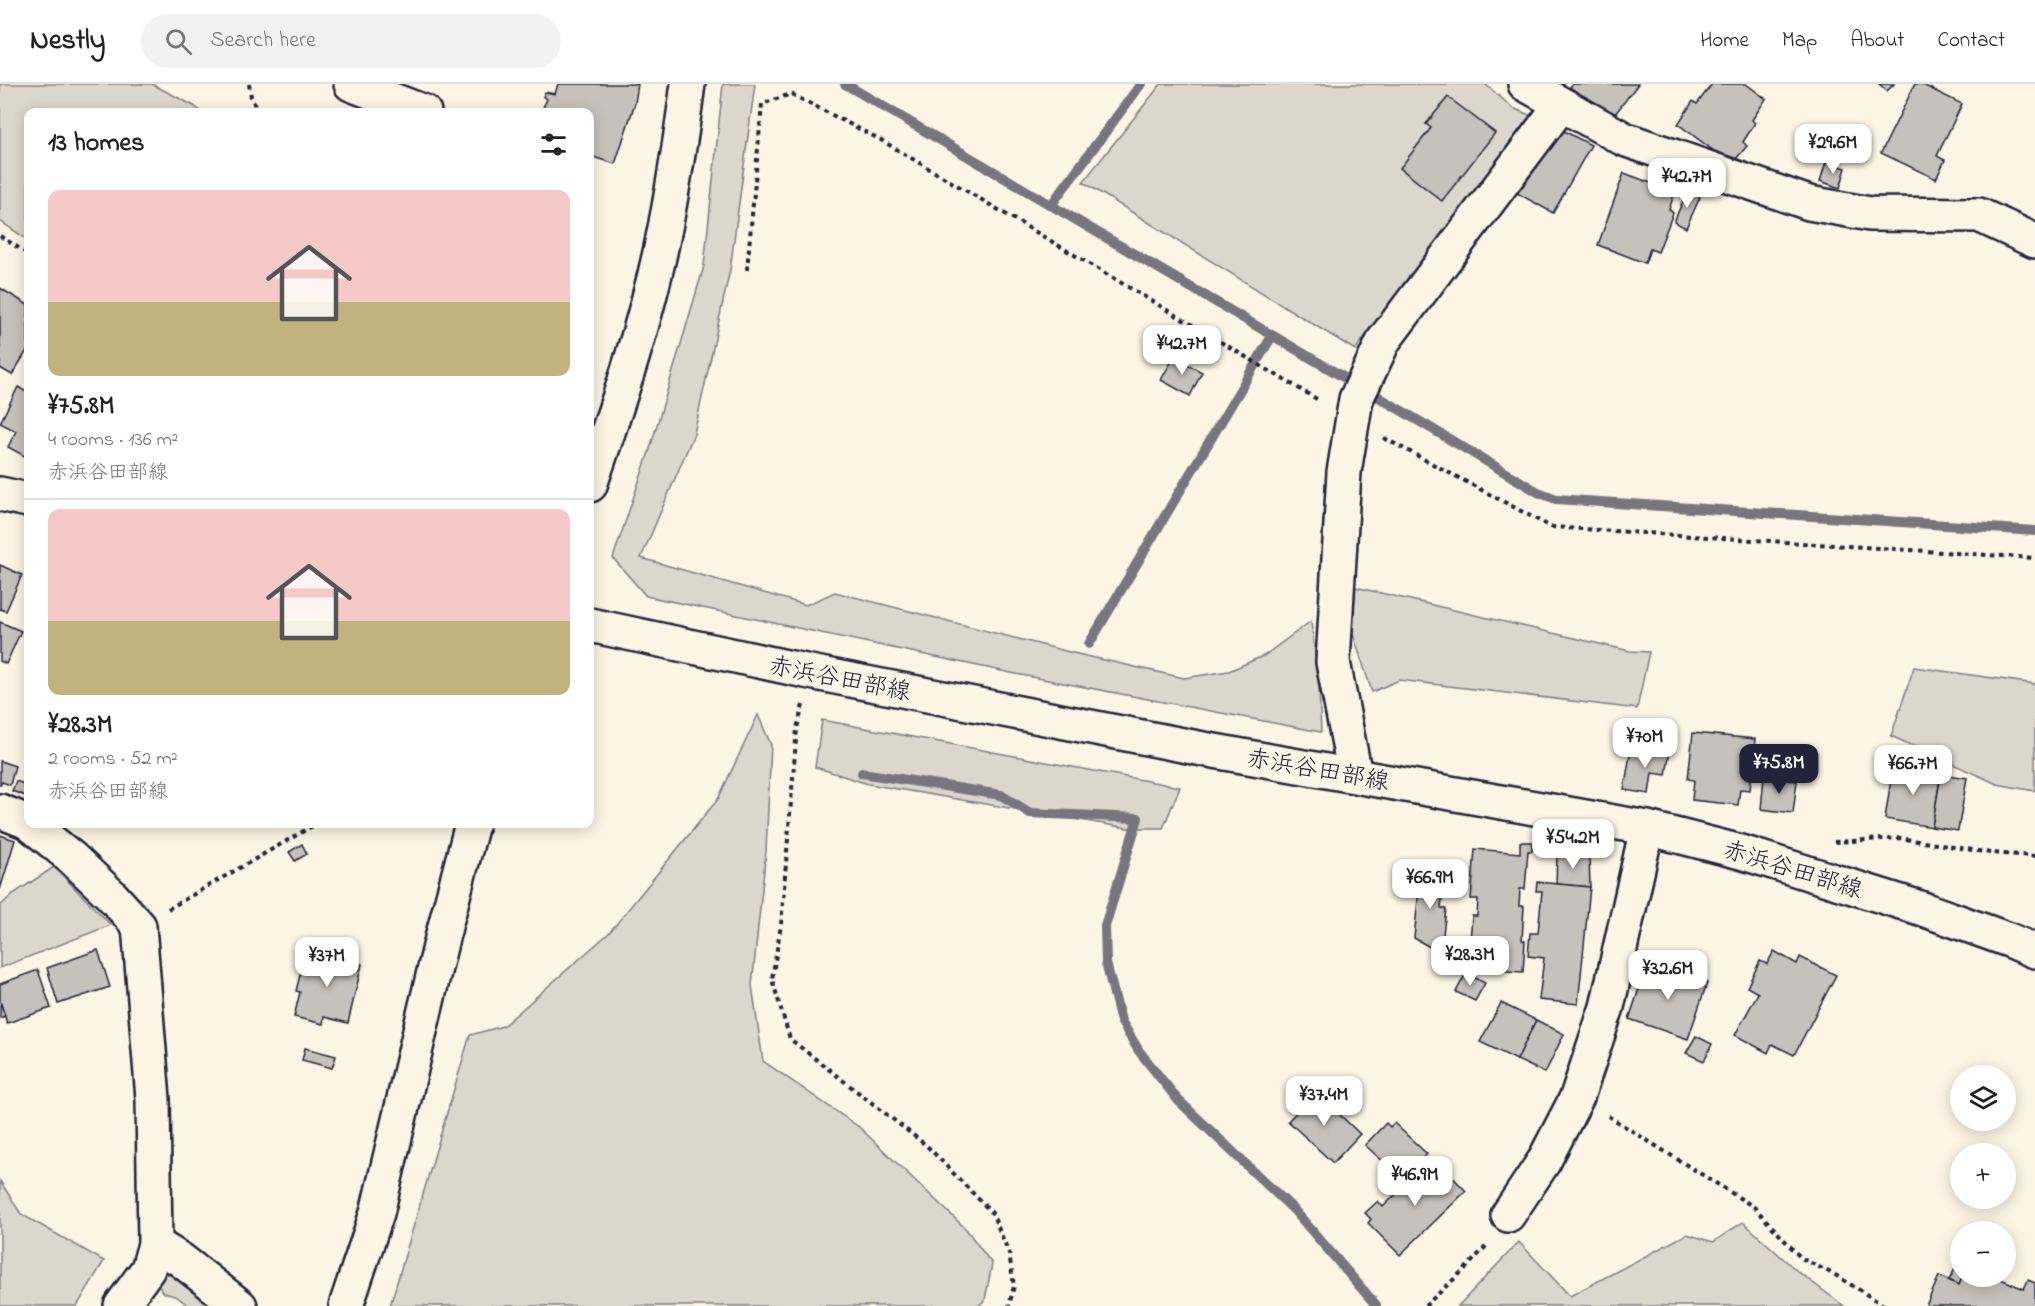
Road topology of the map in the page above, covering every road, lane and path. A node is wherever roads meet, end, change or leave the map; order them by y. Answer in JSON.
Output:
{"nodes":[{"id":1,"x":249,"y":84,"type":"edge"},
{"id":2,"x":351,"y":84,"type":"edge"},
{"id":3,"x":688,"y":84,"type":"edge"},
{"id":4,"x":1525,"y":84,"type":"edge"},
{"id":5,"x":1561,"y":105,"type":"junction"},
{"id":6,"x":256,"y":108,"type":"edge"},
{"id":7,"x":414,"y":108,"type":"edge"},
{"id":8,"x":0,"y":236,"type":"edge"},
{"id":9,"x":2035,"y":241,"type":"edge"},
{"id":10,"x":24,"y":251,"type":"edge"},
{"id":11,"x":747,"y":270,"type":"dead end"},
{"id":12,"x":1352,"y":420,"type":"junction"},
{"id":13,"x":594,"y":473,"type":"edge"},
{"id":14,"x":0,"y":494,"type":"edge"},
{"id":15,"x":24,"y":499,"type":"edge"},
{"id":16,"x":2035,"y":558,"type":"edge"},
{"id":17,"x":594,"y":626,"type":"edge"},
{"id":18,"x":810,"y":672,"type":"junction"},
{"id":19,"x":1355,"y":775,"type":"junction"},
{"id":20,"x":0,"y":811,"type":"edge"},
{"id":21,"x":24,"y":821,"type":"edge"},
{"id":22,"x":35,"y":828,"type":"edge"},
{"id":23,"x":309,"y":828,"type":"edge"},
{"id":24,"x":471,"y":828,"type":"edge"},
{"id":25,"x":1647,"y":828,"type":"junction"},
{"id":26,"x":2035,"y":856,"type":"edge"},
{"id":27,"x":1798,"y":870,"type":"junction"},
{"id":28,"x":139,"y":926,"type":"junction"},
{"id":29,"x":2035,"y":951,"type":"edge"},
{"id":30,"x":1577,"y":1097,"type":"junction"},
{"id":31,"x":1508,"y":1215,"type":"joint"},
{"id":32,"x":155,"y":1244,"type":"junction"},
{"id":33,"x":121,"y":1306,"type":"edge"},
{"id":34,"x":240,"y":1306,"type":"edge"},
{"id":35,"x":346,"y":1306,"type":"edge"},
{"id":36,"x":1009,"y":1306,"type":"edge"},
{"id":37,"x":1425,"y":1306,"type":"edge"},
{"id":38,"x":1885,"y":1306,"type":"edge"}],
"edges":[{"from":1,"to":6,"type":"path"},
{"from":2,"to":7,"type":"street"},
{"from":3,"to":13,"type":"street"},
{"from":4,"to":5,"type":"street"},
{"from":5,"to":9,"type":"street"},
{"from":5,"to":12,"type":"street"},
{"from":8,"to":10,"type":"path"},
{"from":11,"to":12,"type":"path"},
{"from":12,"to":16,"type":"path"},
{"from":12,"to":19,"type":"street"},
{"from":14,"to":15,"type":"street"},
{"from":17,"to":18,"type":"street","name":"赤浜谷田部線"},
{"from":18,"to":19,"type":"street","name":"赤浜谷田部線"},
{"from":18,"to":36,"type":"path"},
{"from":19,"to":25,"type":"street","name":"赤浜谷田部線"},
{"from":20,"to":21,"type":"street"},
{"from":22,"to":28,"type":"street"},
{"from":23,"to":28,"type":"path"},
{"from":24,"to":35,"type":"street"},
{"from":25,"to":27,"type":"street","name":"赤浜谷田部線"},
{"from":25,"to":30,"type":"street"},
{"from":26,"to":27,"type":"path"},
{"from":27,"to":29,"type":"street","name":"赤浜谷田部線"},
{"from":28,"to":32,"type":"street"},
{"from":30,"to":31,"type":"street"},
{"from":30,"to":38,"type":"path"},
{"from":31,"to":37,"type":"path"},
{"from":32,"to":33,"type":"street"},
{"from":32,"to":34,"type":"street"}]}
